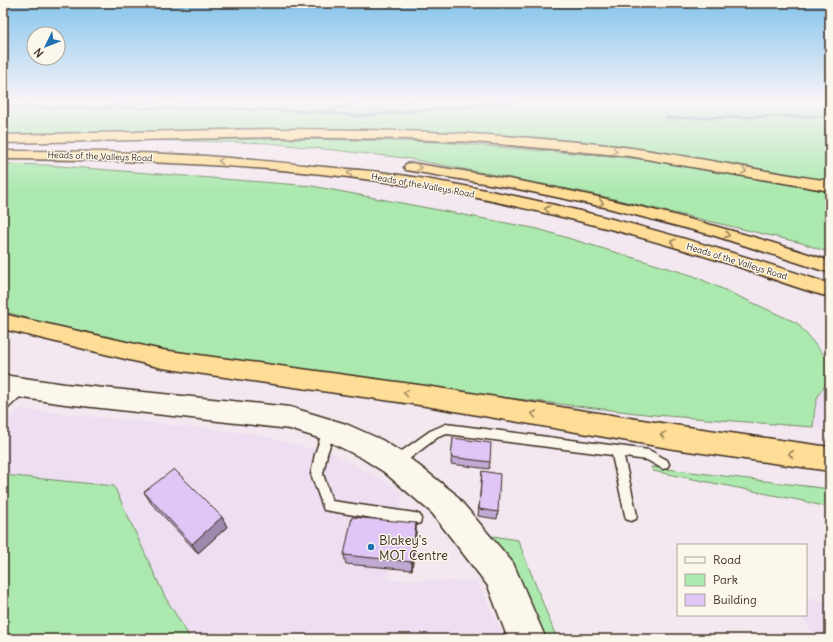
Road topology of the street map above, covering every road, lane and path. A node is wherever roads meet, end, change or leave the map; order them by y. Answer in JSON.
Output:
{"nodes":[{"id":1,"x":3,"y":139,"type":"edge"},
{"id":2,"x":3,"y":144,"type":"edge"},
{"id":3,"x":3,"y":155,"type":"edge"},
{"id":4,"x":381,"y":162,"type":"dead end"},
{"id":5,"x":396,"y":164,"type":"dead end"},
{"id":6,"x":830,"y":186,"type":"edge"},
{"id":7,"x":830,"y":267,"type":"edge"},
{"id":8,"x":830,"y":291,"type":"edge"},
{"id":9,"x":3,"y":321,"type":"edge"},
{"id":10,"x":9,"y":393,"type":"edge"},
{"id":11,"x":329,"y":430,"type":"junction"},
{"id":12,"x":617,"y":451,"type":"junction"},
{"id":13,"x":830,"y":459,"type":"edge"},
{"id":14,"x":394,"y":463,"type":"junction"},
{"id":15,"x":663,"y":464,"type":"dead end"},
{"id":16,"x":631,"y":515,"type":"dead end"},
{"id":17,"x":415,"y":519,"type":"dead end"},
{"id":18,"x":527,"y":639,"type":"edge"}],
"edges":[{"from":1,"to":6,"type":"highway","one_way":true},
{"from":2,"to":4,"type":"highway","name":"Heads of the Valleys Road"},
{"from":8,"to":3,"type":"highway","name":"Heads of the Valleys Road","one_way":true},
{"from":5,"to":7,"type":"highway","name":"Heads of the Valleys Road","one_way":true},
{"from":13,"to":9,"type":"highway","one_way":true},
{"from":10,"to":11,"type":"street"},
{"from":11,"to":14,"type":"street"},
{"from":11,"to":17,"type":"lane"},
{"from":12,"to":14,"type":"lane"},
{"from":12,"to":15,"type":"lane"},
{"from":12,"to":16,"type":"lane"},
{"from":14,"to":18,"type":"street"}]}
